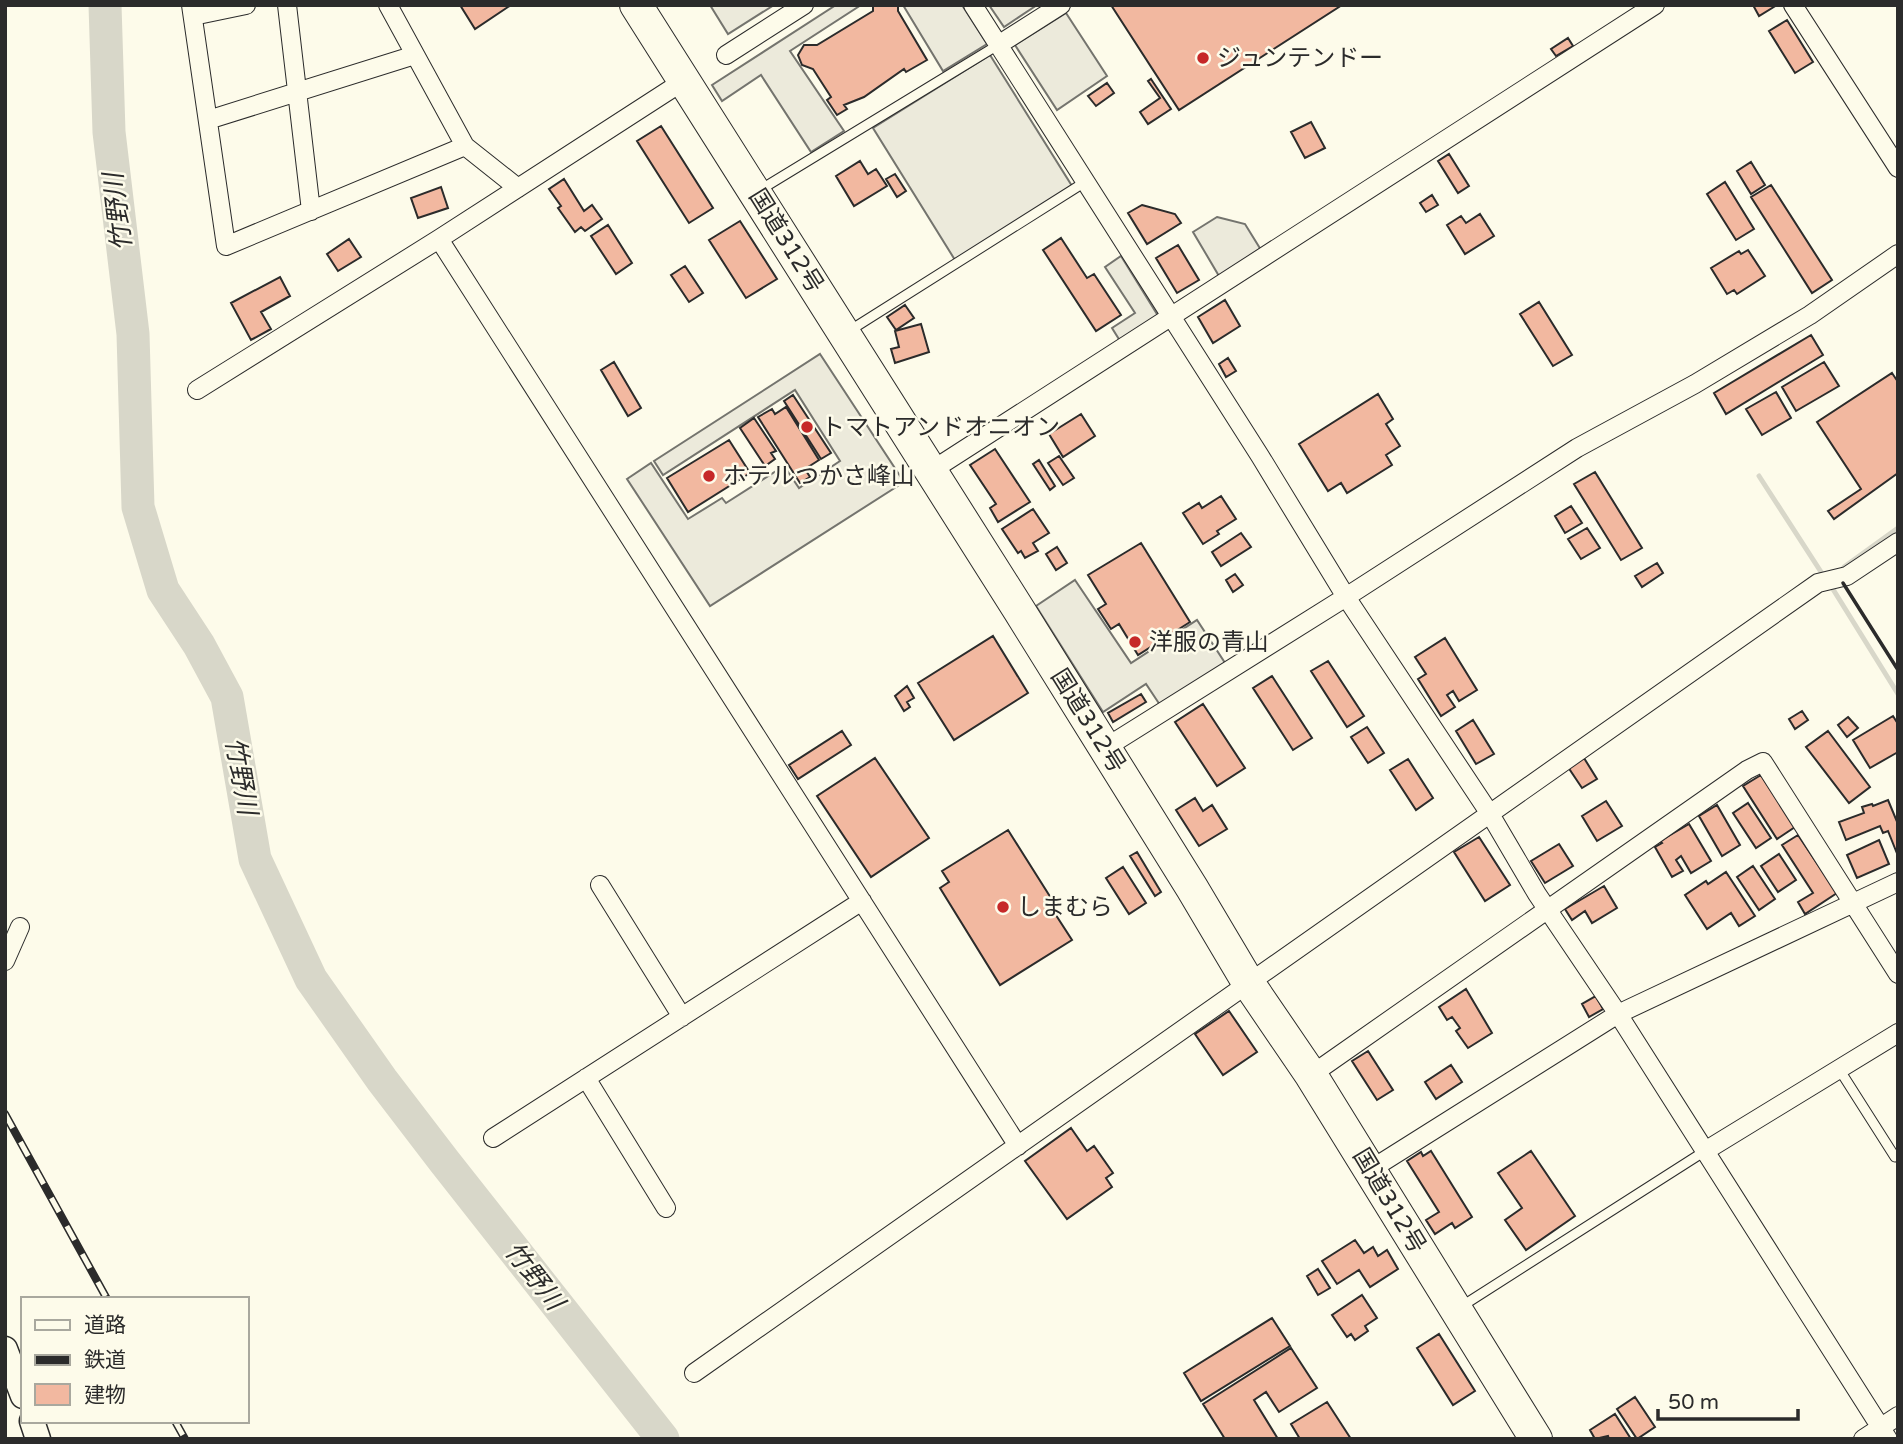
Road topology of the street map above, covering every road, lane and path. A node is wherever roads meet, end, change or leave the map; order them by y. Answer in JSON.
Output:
{"nodes":[{"id":1,"x":246,"y":5,"type":"edge"},
{"id":2,"x":287,"y":5,"type":"edge"},
{"id":3,"x":388,"y":5,"type":"edge"},
{"id":4,"x":636,"y":5,"type":"edge"},
{"id":5,"x":803,"y":5,"type":"edge"},
{"id":6,"x":973,"y":5,"type":"edge"},
{"id":7,"x":1061,"y":5,"type":"edge"},
{"id":8,"x":1655,"y":5,"type":"edge"},
{"id":9,"x":1793,"y":5,"type":"edge"},
{"id":10,"x":192,"y":11,"type":"edge"},
{"id":11,"x":998,"y":45,"type":"junction"},
{"id":12,"x":415,"y":55,"type":"junction"},
{"id":13,"x":726,"y":55,"type":"dead end"},
{"id":14,"x":685,"y":80,"type":"junction"},
{"id":15,"x":297,"y":93,"type":"junction"},
{"id":16,"x":208,"y":120,"type":"junction"},
{"id":17,"x":465,"y":146,"type":"junction"},
{"id":18,"x":1898,"y":168,"type":"edge"},
{"id":19,"x":1085,"y":182,"type":"junction"},
{"id":20,"x":518,"y":188,"type":"junction"},
{"id":21,"x":755,"y":193,"type":"junction"},
{"id":22,"x":311,"y":211,"type":"junction"},
{"id":23,"x":439,"y":239,"type":"junction"},
{"id":24,"x":1898,"y":254,"type":"edge"},
{"id":25,"x":1171,"y":318,"type":"junction"},
{"id":26,"x":844,"y":334,"type":"junction"},
{"id":27,"x":197,"y":390,"type":"dead end"},
{"id":28,"x":931,"y":471,"type":"junction"},
{"id":29,"x":1898,"y":542,"type":"edge"},
{"id":30,"x":1346,"y":597,"type":"junction"},
{"id":31,"x":1105,"y":748,"type":"junction"},
{"id":32,"x":1490,"y":814,"type":"junction"},
{"id":33,"x":1898,"y":882,"type":"edge"},
{"id":34,"x":600,"y":886,"type":"dead end"},
{"id":35,"x":862,"y":901,"type":"junction"},
{"id":36,"x":1854,"y":903,"type":"junction"},
{"id":37,"x":1547,"y":908,"type":"junction"},
{"id":38,"x":20,"y":927,"type":"dead end"},
{"id":39,"x":5,"y":961,"type":"edge"},
{"id":40,"x":1898,"y":974,"type":"edge"},
{"id":41,"x":1249,"y":984,"type":"junction"},
{"id":42,"x":1618,"y":1014,"type":"junction"},
{"id":43,"x":682,"y":1017,"type":"junction"},
{"id":44,"x":1898,"y":1033,"type":"edge"},
{"id":45,"x":1839,"y":1069,"type":"junction"},
{"id":46,"x":1311,"y":1075,"type":"junction"},
{"id":47,"x":586,"y":1078,"type":"junction"},
{"id":48,"x":493,"y":1138,"type":"dead end"},
{"id":49,"x":1018,"y":1146,"type":"junction"},
{"id":50,"x":1705,"y":1151,"type":"junction"},
{"id":51,"x":1895,"y":1157,"type":"dead end"},
{"id":52,"x":1370,"y":1170,"type":"junction"},
{"id":53,"x":666,"y":1208,"type":"dead end"},
{"id":54,"x":1455,"y":1310,"type":"junction"},
{"id":55,"x":5,"y":1349,"type":"edge"},
{"id":56,"x":694,"y":1373,"type":"dead end"},
{"id":57,"x":21,"y":1391,"type":"edge"},
{"id":58,"x":1898,"y":1416,"type":"edge"},
{"id":59,"x":1884,"y":1433,"type":"edge"},
{"id":60,"x":1535,"y":1439,"type":"edge"},
{"id":61,"x":1863,"y":1439,"type":"edge"}],
"edges":[{"from":1,"to":10,"type":"street"},
{"from":2,"to":15,"type":"street"},
{"from":3,"to":12,"type":"street"},
{"from":4,"to":14,"type":"highway","name":"国道312号"},
{"from":5,"to":13,"type":"street"},
{"from":6,"to":11,"type":"street"},
{"from":7,"to":11,"type":"street"},
{"from":8,"to":25,"type":"street"},
{"from":9,"to":18,"type":"street"},
{"from":10,"to":16,"type":"street"},
{"from":11,"to":19,"type":"street"},
{"from":11,"to":21,"type":"lane"},
{"from":12,"to":15,"type":"street"},
{"from":12,"to":17,"type":"street"},
{"from":14,"to":20,"type":"street"},
{"from":14,"to":21,"type":"highway","name":"国道312号"},
{"from":15,"to":16,"type":"street"},
{"from":15,"to":22,"type":"street"},
{"from":16,"to":22,"type":"street"},
{"from":17,"to":20,"type":"street"},
{"from":17,"to":22,"type":"street"},
{"from":19,"to":25,"type":"street"},
{"from":19,"to":26,"type":"lane"},
{"from":20,"to":23,"type":"street"},
{"from":21,"to":26,"type":"highway","name":"国道312号"},
{"from":23,"to":27,"type":"street"},
{"from":23,"to":35,"type":"street"},
{"from":24,"to":30,"type":"street"},
{"from":25,"to":28,"type":"street"},
{"from":25,"to":30,"type":"street"},
{"from":26,"to":28,"type":"highway","name":"国道312号"},
{"from":28,"to":31,"type":"highway","name":"国道312号"},
{"from":29,"to":32,"type":"street"},
{"from":30,"to":31,"type":"street"},
{"from":30,"to":32,"type":"street"},
{"from":31,"to":41,"type":"highway","name":"国道312号"},
{"from":32,"to":37,"type":"street"},
{"from":32,"to":41,"type":"street"},
{"from":33,"to":36,"type":"street"},
{"from":34,"to":43,"type":"street"},
{"from":35,"to":43,"type":"street"},
{"from":35,"to":49,"type":"street"},
{"from":36,"to":37,"type":"street"},
{"from":36,"to":40,"type":"street"},
{"from":36,"to":42,"type":"street"},
{"from":37,"to":42,"type":"street"},
{"from":37,"to":46,"type":"street"},
{"from":38,"to":39,"type":"street"},
{"from":41,"to":46,"type":"highway","name":"国道312号"},
{"from":41,"to":49,"type":"street"},
{"from":42,"to":50,"type":"street"},
{"from":42,"to":52,"type":"street"},
{"from":43,"to":47,"type":"street"},
{"from":44,"to":45,"type":"street"},
{"from":45,"to":50,"type":"street"},
{"from":45,"to":51,"type":"lane"},
{"from":46,"to":52,"type":"highway","name":"国道312号"},
{"from":47,"to":48,"type":"street"},
{"from":47,"to":53,"type":"street"},
{"from":49,"to":56,"type":"street"},
{"from":50,"to":54,"type":"lane"},
{"from":50,"to":59,"type":"street"},
{"from":52,"to":54,"type":"highway","name":"国道312号"},
{"from":54,"to":60,"type":"highway","name":"国道312号"},
{"from":55,"to":57,"type":"street"},
{"from":58,"to":59,"type":"street"},
{"from":59,"to":61,"type":"street"}]}
